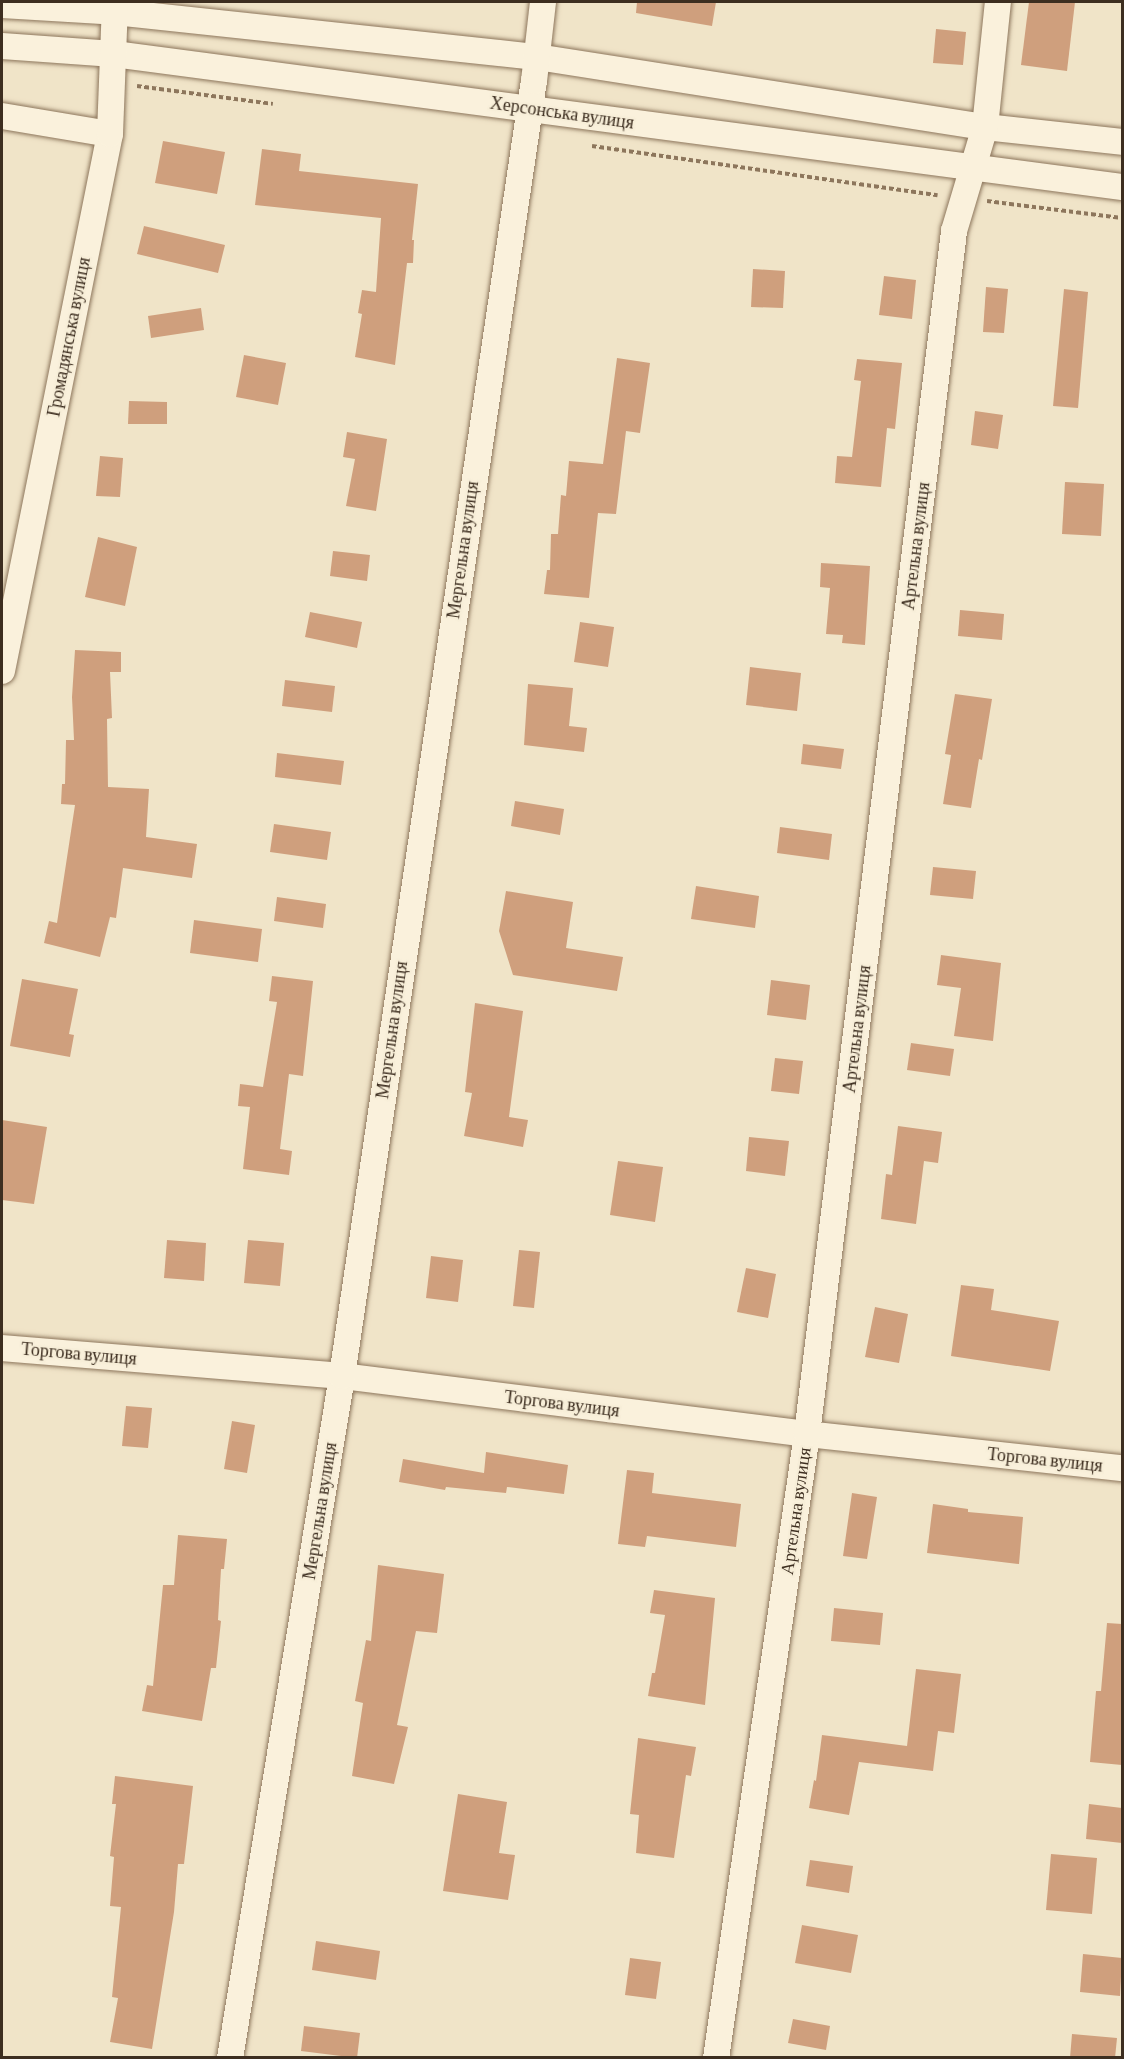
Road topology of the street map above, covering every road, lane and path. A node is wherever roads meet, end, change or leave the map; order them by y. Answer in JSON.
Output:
{"nodes":[{"id":1,"x":543,"y":2,"type":"edge"},
{"id":2,"x":998,"y":2,"type":"edge"},
{"id":3,"x":2,"y":5,"type":"edge"},
{"id":4,"x":115,"y":7,"type":"edge"},
{"id":5,"x":2,"y":46,"type":"edge"},
{"id":6,"x":114,"y":54,"type":"junction"},
{"id":7,"x":537,"y":57,"type":"junction"},
{"id":8,"x":528,"y":108,"type":"junction"},
{"id":9,"x":2,"y":116,"type":"edge"},
{"id":10,"x":985,"y":127,"type":"junction"},
{"id":11,"x":110,"y":134,"type":"junction"},
{"id":12,"x":1122,"y":142,"type":"edge"},
{"id":13,"x":582,"y":144,"type":"dead end"},
{"id":14,"x":973,"y":168,"type":"junction"},
{"id":15,"x":1122,"y":187,"type":"edge"},
{"id":16,"x":964,"y":198,"type":"junction"},
{"id":17,"x":1122,"y":218,"type":"edge"},
{"id":18,"x":2,"y":671,"type":"edge"},
{"id":19,"x":2,"y":1348,"type":"edge"},
{"id":20,"x":342,"y":1376,"type":"junction"},
{"id":21,"x":807,"y":1434,"type":"junction"},
{"id":22,"x":1122,"y":1468,"type":"edge"},
{"id":23,"x":230,"y":2058,"type":"edge"},
{"id":24,"x":716,"y":2058,"type":"edge"}],
"edges":[{"from":1,"to":7,"type":"street","name":"Мергельна вулиця"},
{"from":2,"to":10,"type":"street","name":"Артельна вулиця"},
{"from":3,"to":4,"type":"street"},
{"from":4,"to":6,"type":"street","name":"Громадянська вулиця"},
{"from":4,"to":7,"type":"street"},
{"from":5,"to":6,"type":"street","name":"Херсонська вулиця"},
{"from":6,"to":8,"type":"street","name":"Херсонська вулиця"},
{"from":6,"to":11,"type":"street","name":"Громадянська вулиця"},
{"from":7,"to":8,"type":"street","name":"Мергельна вулиця"},
{"from":7,"to":10,"type":"street"},
{"from":8,"to":14,"type":"street","name":"Херсонська вулиця"},
{"from":8,"to":20,"type":"street","name":"Мергельна вулиця"},
{"from":9,"to":11,"type":"street"},
{"from":10,"to":12,"type":"street"},
{"from":10,"to":14,"type":"street","name":"Артельна вулиця"},
{"from":11,"to":18,"type":"street","name":"Громадянська вулиця"},
{"from":13,"to":16,"type":"path"},
{"from":14,"to":15,"type":"street","name":"Херсонська вулиця"},
{"from":14,"to":16,"type":"street","name":"Артельна вулиця"},
{"from":16,"to":17,"type":"path"},
{"from":16,"to":21,"type":"street","name":"Артельна вулиця"},
{"from":19,"to":20,"type":"street","name":"Торгова вулиця"},
{"from":20,"to":21,"type":"street","name":"Торгова вулиця"},
{"from":20,"to":23,"type":"street","name":"Мергельна вулиця"},
{"from":21,"to":22,"type":"street","name":"Торгова вулиця"},
{"from":21,"to":24,"type":"street","name":"Артельна вулиця"}]}
